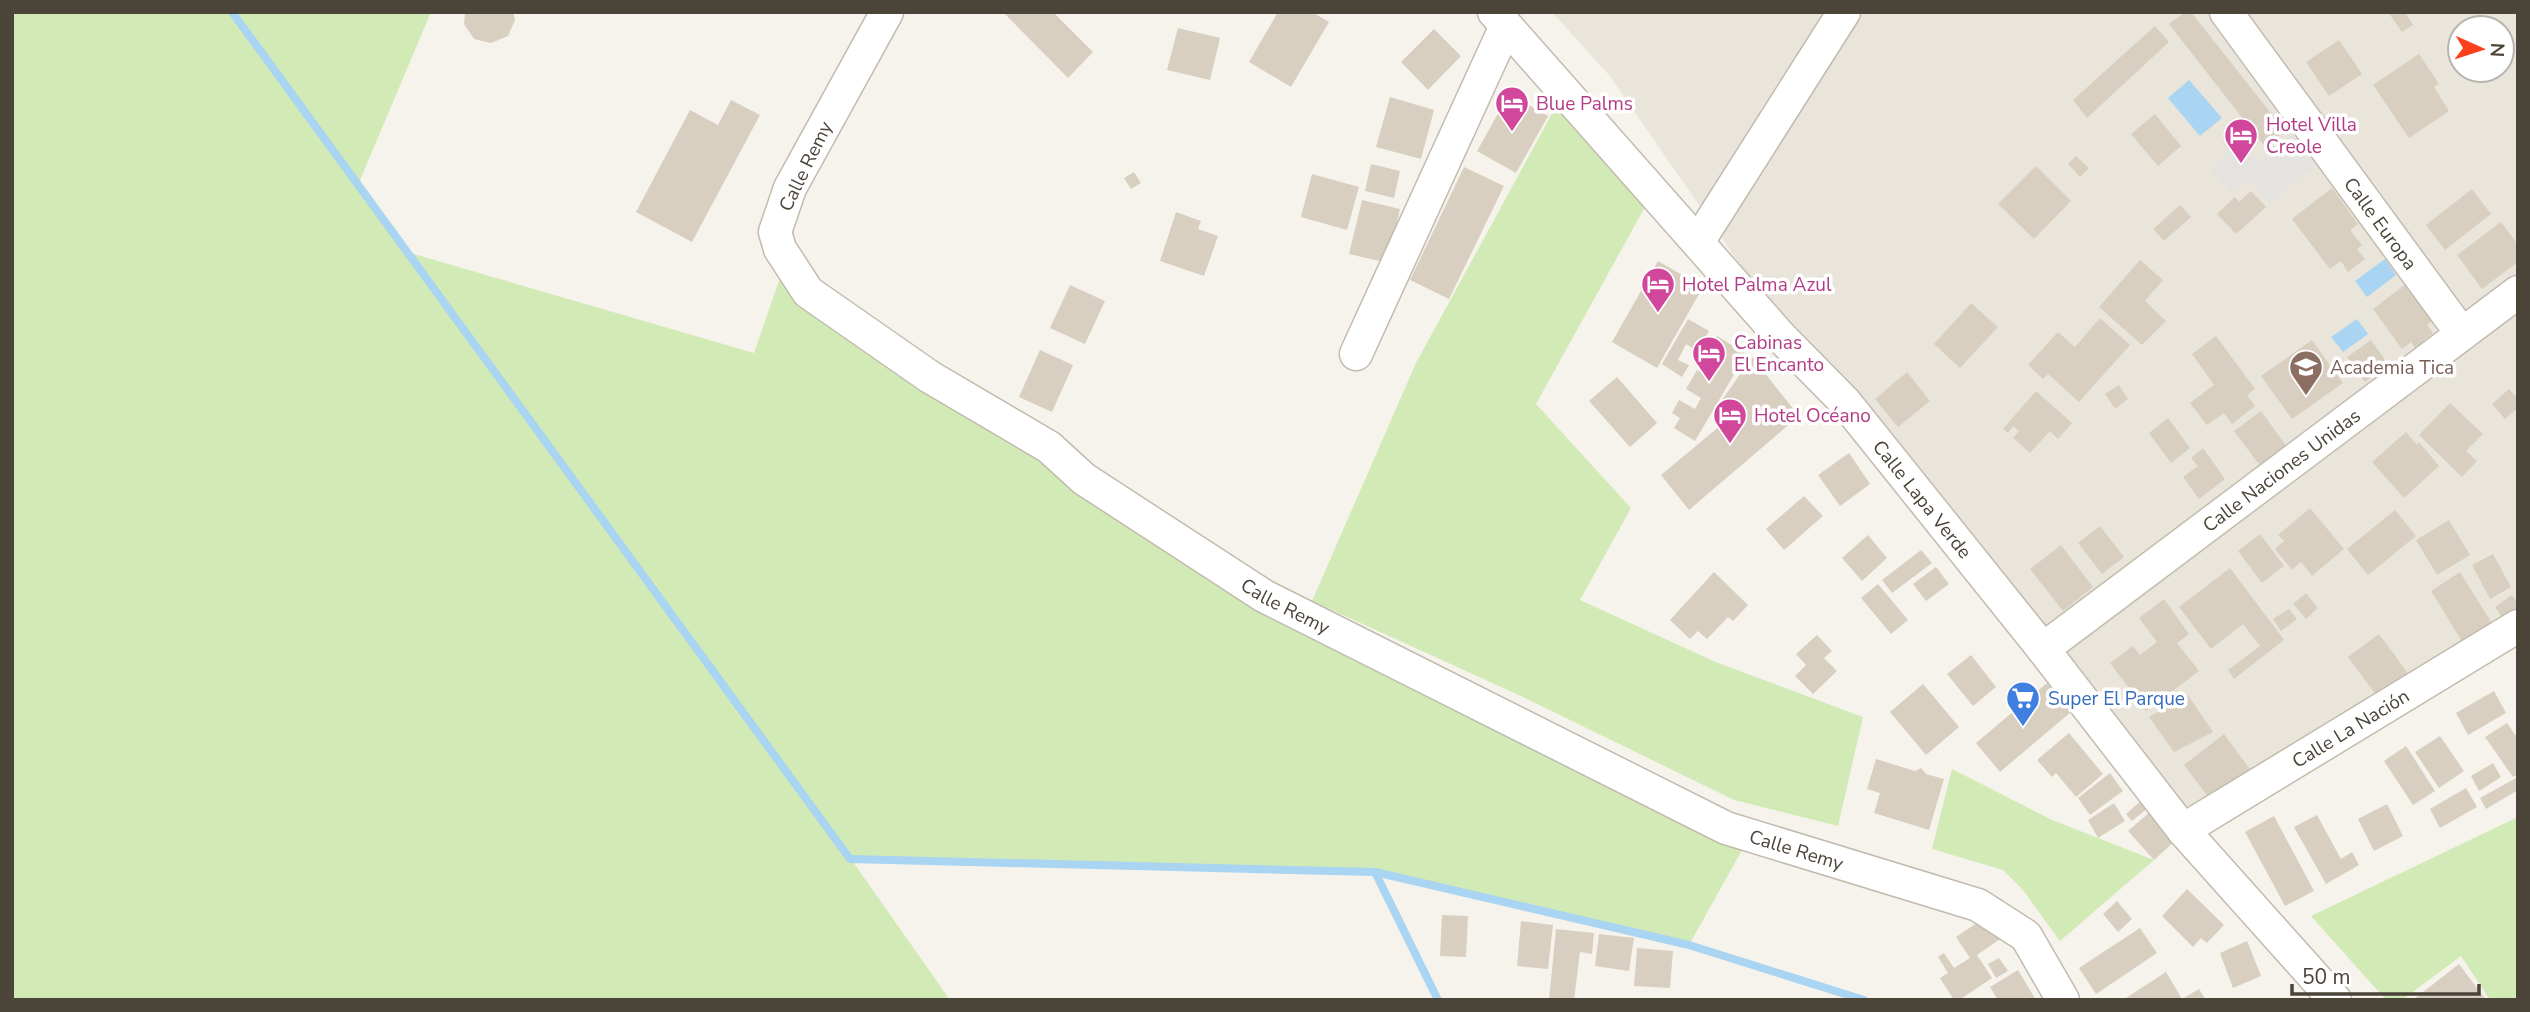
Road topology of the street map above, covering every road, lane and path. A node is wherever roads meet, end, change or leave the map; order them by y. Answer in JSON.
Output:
{"nodes":[{"id":1,"x":887,"y":12,"type":"edge"},
{"id":2,"x":1844,"y":12,"type":"edge"},
{"id":3,"x":2226,"y":12,"type":"edge"},
{"id":4,"x":1500,"y":19,"type":"edge"},
{"id":5,"x":1698,"y":242,"type":"junction"},
{"id":6,"x":2518,"y":292,"type":"edge"},
{"id":7,"x":2462,"y":334,"type":"junction"},
{"id":8,"x":1356,"y":354,"type":"dead end"},
{"id":9,"x":2518,"y":626,"type":"edge"},
{"id":10,"x":2043,"y":649,"type":"junction"},
{"id":11,"x":2183,"y":830,"type":"junction"},
{"id":12,"x":2063,"y":1000,"type":"edge"},
{"id":13,"x":2335,"y":1000,"type":"edge"}],
"edges":[{"from":1,"to":12,"type":"street","name":"Calle Remy"},
{"from":2,"to":5,"type":"street"},
{"from":3,"to":7,"type":"street","name":"Calle Europa"},
{"from":4,"to":5,"type":"street","name":"Calle Lapa Verde"},
{"from":4,"to":8,"type":"street"},
{"from":5,"to":10,"type":"street","name":"Calle Lapa Verde"},
{"from":6,"to":7,"type":"street","name":"Calle Naciones Unidas"},
{"from":7,"to":10,"type":"street","name":"Calle Naciones Unidas"},
{"from":9,"to":11,"type":"street","name":"Calle La Nación"},
{"from":10,"to":11,"type":"street","name":"Calle Lapa Verde"},
{"from":11,"to":13,"type":"street","name":"Calle Lapa Verde"}]}
